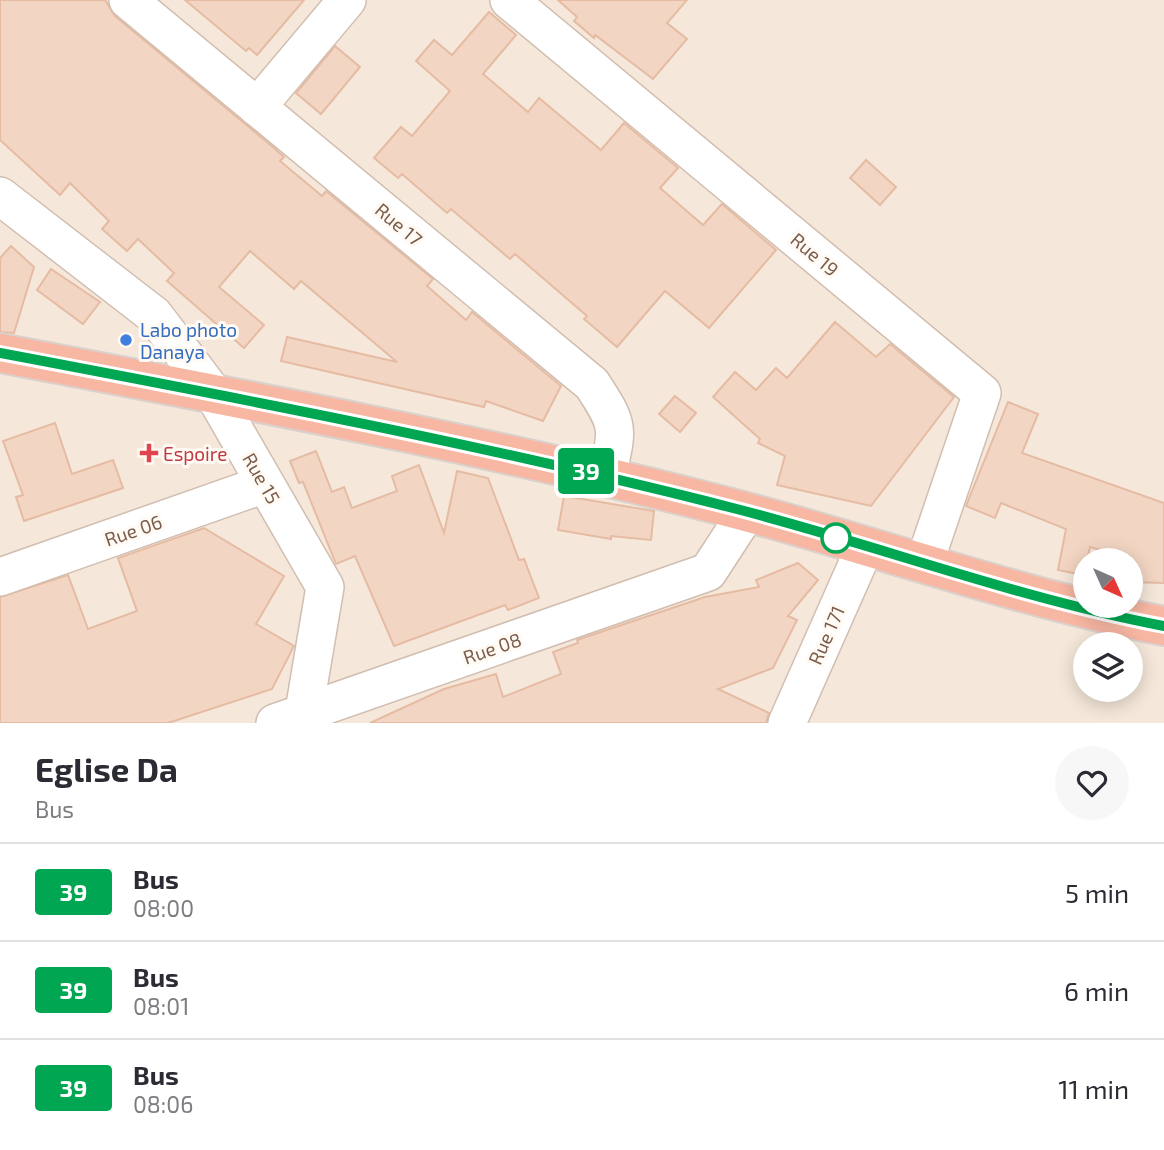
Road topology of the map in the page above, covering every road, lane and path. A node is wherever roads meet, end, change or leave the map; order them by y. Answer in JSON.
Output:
{"nodes":[{"id":1,"x":128,"y":0,"type":"edge"},
{"id":2,"x":347,"y":0,"type":"edge"},
{"id":3,"x":509,"y":0,"type":"edge"},
{"id":4,"x":257,"y":107,"type":"junction"},
{"id":5,"x":0,"y":196,"type":"edge"},
{"id":6,"x":0,"y":353,"type":"edge"},
{"id":7,"x":213,"y":393,"type":"junction"},
{"id":8,"x":607,"y":476,"type":"junction"},
{"id":9,"x":265,"y":484,"type":"junction"},
{"id":10,"x":747,"y":512,"type":"junction"},
{"id":11,"x":865,"y":547,"type":"junction"},
{"id":12,"x":924,"y":564,"type":"junction"},
{"id":13,"x":0,"y":577,"type":"edge"},
{"id":14,"x":1164,"y":626,"type":"edge"},
{"id":15,"x":295,"y":719,"type":"edge"},
{"id":16,"x":787,"y":723,"type":"edge"}],
"edges":[{"from":1,"to":4,"type":"street","name":"Rue 17"},
{"from":2,"to":4,"type":"street"},
{"from":3,"to":12,"type":"street","name":"Rue 19"},
{"from":4,"to":8,"type":"street","name":"Rue 17"},
{"from":5,"to":7,"type":"street","name":"Rue 15"},
{"from":6,"to":7,"type":"highway"},
{"from":7,"to":8,"type":"highway"},
{"from":7,"to":9,"type":"street","name":"Rue 15"},
{"from":8,"to":10,"type":"highway"},
{"from":9,"to":13,"type":"street","name":"Rue 06"},
{"from":9,"to":15,"type":"street","name":"Rue 15"},
{"from":10,"to":11,"type":"highway"},
{"from":10,"to":15,"type":"street","name":"Rue 08"},
{"from":11,"to":12,"type":"highway"},
{"from":11,"to":16,"type":"street","name":"Rue 171"},
{"from":12,"to":14,"type":"highway"}]}
